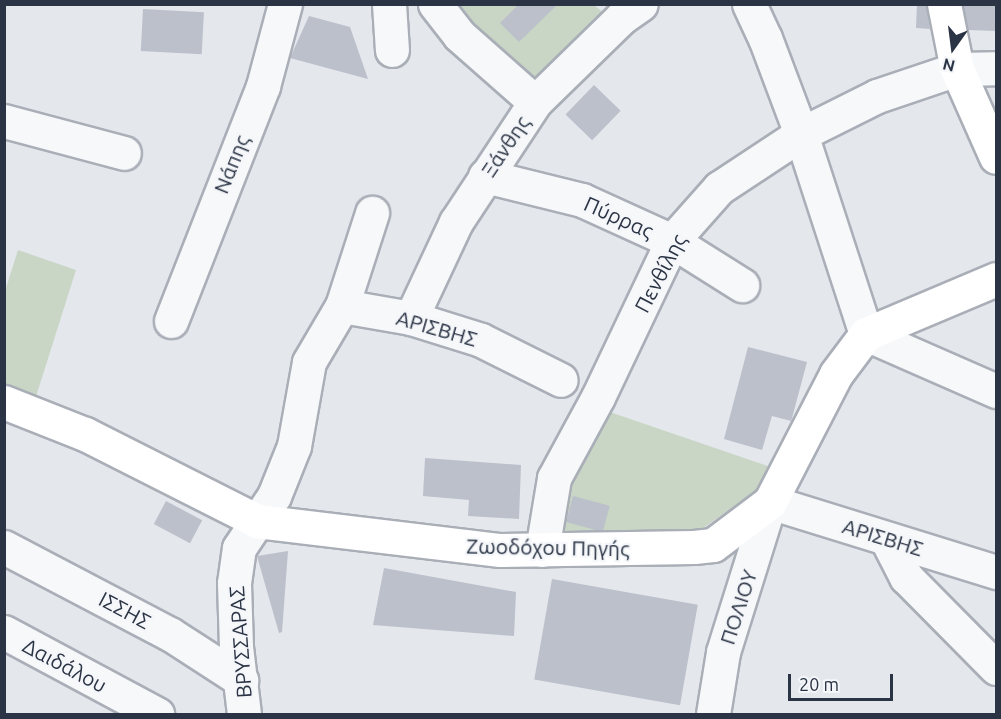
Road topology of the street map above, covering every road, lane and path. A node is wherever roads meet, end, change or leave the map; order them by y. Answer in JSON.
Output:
{"nodes":[{"id":1,"x":285,"y":4,"type":"edge"},
{"id":2,"x":389,"y":4,"type":"edge"},
{"id":3,"x":435,"y":4,"type":"edge"},
{"id":4,"x":640,"y":4,"type":"edge"},
{"id":5,"x":749,"y":4,"type":"edge"},
{"id":6,"x":944,"y":4,"type":"edge"},
{"id":7,"x":392,"y":50,"type":"dead end"},
{"id":8,"x":996,"y":68,"type":"edge"},
{"id":9,"x":957,"y":69,"type":"junction"},
{"id":10,"x":535,"y":102,"type":"junction"},
{"id":11,"x":4,"y":121,"type":"edge"},
{"id":12,"x":801,"y":134,"type":"junction"},
{"id":13,"x":124,"y":153,"type":"dead end"},
{"id":14,"x":996,"y":157,"type":"edge"},
{"id":15,"x":484,"y":176,"type":"junction"},
{"id":16,"x":372,"y":213,"type":"dead end"},
{"id":17,"x":672,"y":241,"type":"junction"},
{"id":18,"x":996,"y":279,"type":"edge"},
{"id":19,"x":742,"y":285,"type":"dead end"},
{"id":20,"x":342,"y":306,"type":"junction"},
{"id":21,"x":411,"y":318,"type":"junction"},
{"id":22,"x":171,"y":321,"type":"dead end"},
{"id":23,"x":866,"y":334,"type":"junction"},
{"id":24,"x":561,"y":380,"type":"dead end"},
{"id":25,"x":996,"y":391,"type":"edge"},
{"id":26,"x":4,"y":402,"type":"edge"},
{"id":27,"x":770,"y":502,"type":"junction"},
{"id":28,"x":257,"y":521,"type":"junction"},
{"id":29,"x":887,"y":540,"type":"junction"},
{"id":30,"x":4,"y":547,"type":"edge"},
{"id":31,"x":542,"y":550,"type":"junction"},
{"id":32,"x":996,"y":572,"type":"edge"},
{"id":33,"x":4,"y":632,"type":"edge"},
{"id":34,"x":996,"y":668,"type":"edge"},
{"id":35,"x":241,"y":680,"type":"junction"},
{"id":36,"x":157,"y":714,"type":"edge"},
{"id":37,"x":244,"y":714,"type":"edge"},
{"id":38,"x":713,"y":714,"type":"edge"}],
"edges":[{"from":1,"to":22,"type":"street","name":"Νάπης"},
{"from":2,"to":7,"type":"street"},
{"from":3,"to":10,"type":"street"},
{"from":4,"to":10,"type":"street","name":"Ξάνθης"},
{"from":5,"to":12,"type":"street"},
{"from":6,"to":9,"type":"main road"},
{"from":8,"to":9,"type":"street","name":"Πενθίλης"},
{"from":9,"to":12,"type":"street","name":"Πενθίλης"},
{"from":9,"to":14,"type":"main road"},
{"from":10,"to":15,"type":"street","name":"Ξάνθης"},
{"from":11,"to":13,"type":"street"},
{"from":12,"to":17,"type":"street","name":"Πενθίλης"},
{"from":12,"to":23,"type":"street"},
{"from":15,"to":17,"type":"street","name":"Πύρρας"},
{"from":15,"to":21,"type":"street","name":"Ξάνθης"},
{"from":16,"to":20,"type":"street","name":"ΒΡΥΣΣΑΡΑΣ"},
{"from":17,"to":19,"type":"street","name":"Πύρρας"},
{"from":17,"to":31,"type":"street","name":"Πενθίλης"},
{"from":18,"to":23,"type":"main road"},
{"from":20,"to":21,"type":"street","name":"ΑΡΙΣΒΗΣ"},
{"from":20,"to":28,"type":"street","name":"ΒΡΥΣΣΑΡΑΣ"},
{"from":21,"to":24,"type":"street","name":"ΑΡΙΣΒΗΣ"},
{"from":23,"to":25,"type":"street"},
{"from":23,"to":27,"type":"main road","name":"Ζωοδόχου Πηγής"},
{"from":26,"to":28,"type":"main road","name":"Ζωοδόχου Πηγής"},
{"from":27,"to":29,"type":"street","name":"ΑΡΙΣΒΗΣ"},
{"from":27,"to":31,"type":"main road","name":"Ζωοδόχου Πηγής"},
{"from":27,"to":38,"type":"street","name":"ΠΟΛΙΟΥ"},
{"from":28,"to":31,"type":"main road","name":"Ζωοδόχου Πηγής"},
{"from":28,"to":35,"type":"street","name":"ΒΡΥΣΣΑΡΑΣ"},
{"from":29,"to":32,"type":"street","name":"ΑΡΙΣΒΗΣ"},
{"from":29,"to":34,"type":"street"},
{"from":30,"to":35,"type":"street","name":"ΙΣΣΗΣ"},
{"from":33,"to":36,"type":"street","name":"Δαιδάλου"},
{"from":35,"to":37,"type":"street","name":"ΒΡΥΣΣΑΡΑΣ"}]}
